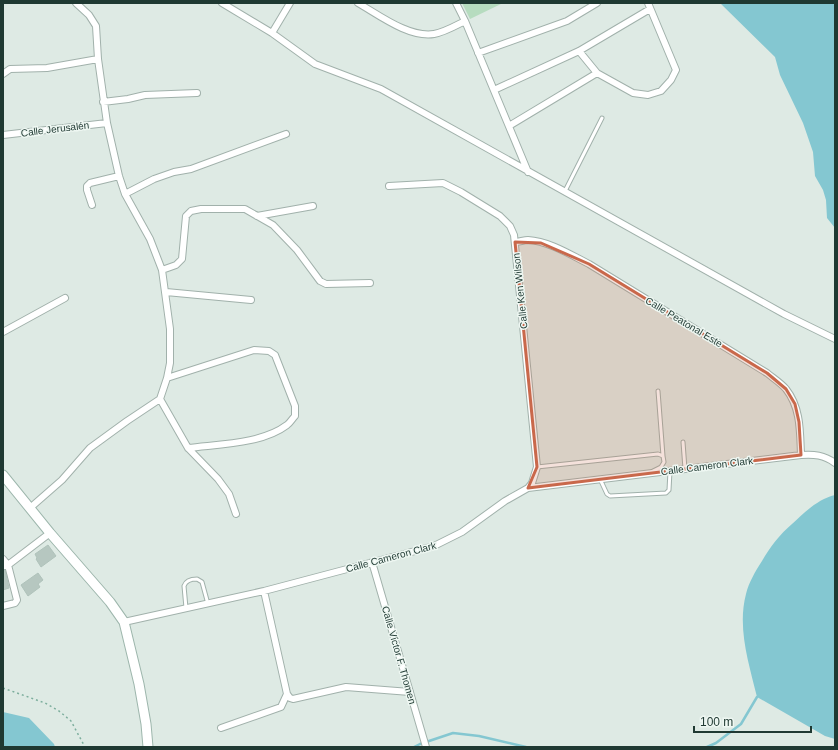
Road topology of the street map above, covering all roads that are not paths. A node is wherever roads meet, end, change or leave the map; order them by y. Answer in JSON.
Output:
{"nodes":[{"id":1,"x":76,"y":3,"type":"edge"},
{"id":2,"x":222,"y":3,"type":"edge"},
{"id":3,"x":290,"y":3,"type":"edge"},
{"id":4,"x":358,"y":3,"type":"edge"},
{"id":5,"x":456,"y":3,"type":"edge"},
{"id":6,"x":597,"y":3,"type":"edge"},
{"id":7,"x":649,"y":6,"type":"edge"},
{"id":8,"x":465,"y":21,"type":"junction"},
{"id":9,"x":272,"y":33,"type":"junction"},
{"id":10,"x":580,"y":51,"type":"junction"},
{"id":11,"x":478,"y":52,"type":"junction"},
{"id":12,"x":98,"y":59,"type":"junction"},
{"id":13,"x":597,"y":73,"type":"junction"},
{"id":14,"x":3,"y":74,"type":"edge"},
{"id":15,"x":494,"y":90,"type":"junction"},
{"id":16,"x":198,"y":93,"type":"dead end"},
{"id":17,"x":103,"y":102,"type":"junction"},
{"id":18,"x":602,"y":118,"type":"dead end"},
{"id":19,"x":107,"y":123,"type":"junction"},
{"id":20,"x":509,"y":126,"type":"junction"},
{"id":21,"x":286,"y":134,"type":"dead end"},
{"id":22,"x":3,"y":135,"type":"edge"},
{"id":23,"x":528,"y":172,"type":"junction"},
{"id":24,"x":119,"y":176,"type":"junction"},
{"id":25,"x":389,"y":186,"type":"dead end"},
{"id":26,"x":564,"y":193,"type":"junction"},
{"id":27,"x":125,"y":194,"type":"junction"},
{"id":28,"x":92,"y":205,"type":"dead end"},
{"id":29,"x":313,"y":206,"type":"dead end"},
{"id":30,"x":257,"y":216,"type":"junction"},
{"id":31,"x":515,"y":242,"type":"junction"},
{"id":32,"x":162,"y":270,"type":"junction"},
{"id":33,"x":370,"y":283,"type":"dead end"},
{"id":34,"x":166,"y":292,"type":"junction"},
{"id":35,"x":65,"y":298,"type":"dead end"},
{"id":36,"x":251,"y":300,"type":"dead end"},
{"id":37,"x":3,"y":332,"type":"edge"},
{"id":38,"x":835,"y":339,"type":"edge"},
{"id":39,"x":167,"y":378,"type":"junction"},
{"id":40,"x":658,"y":391,"type":"dead end"},
{"id":41,"x":160,"y":399,"type":"junction"},
{"id":42,"x":683,"y":442,"type":"dead end"},
{"id":43,"x":188,"y":448,"type":"junction"},
{"id":44,"x":800,"y":455,"type":"junction"},
{"id":45,"x":663,"y":456,"type":"junction"},
{"id":46,"x":835,"y":463,"type":"edge"},
{"id":47,"x":537,"y":467,"type":"junction"},
{"id":48,"x":685,"y":469,"type":"junction"},
{"id":49,"x":670,"y":471,"type":"junction"},
{"id":50,"x":648,"y":473,"type":"junction"},
{"id":51,"x":3,"y":475,"type":"edge"},
{"id":52,"x":600,"y":479,"type":"junction"},
{"id":53,"x":528,"y":488,"type":"junction"},
{"id":54,"x":30,"y":508,"type":"junction"},
{"id":55,"x":236,"y":514,"type":"dead end"},
{"id":56,"x":50,"y":533,"type":"junction"},
{"id":57,"x":3,"y":559,"type":"edge"},
{"id":58,"x":372,"y":562,"type":"junction"},
{"id":59,"x":5,"y":565,"type":"edge"},
{"id":60,"x":264,"y":591,"type":"junction"},
{"id":61,"x":208,"y":604,"type":"junction"},
{"id":62,"x":3,"y":606,"type":"edge"},
{"id":63,"x":186,"y":608,"type":"junction"},
{"id":64,"x":124,"y":622,"type":"junction"},
{"id":65,"x":410,"y":692,"type":"junction"},
{"id":66,"x":286,"y":694,"type":"junction"},
{"id":67,"x":221,"y":728,"type":"dead end"},
{"id":68,"x":148,"y":747,"type":"edge"},
{"id":69,"x":426,"y":747,"type":"edge"}],
"edges":[{"from":1,"to":12,"type":"street"},
{"from":2,"to":9,"type":"street"},
{"from":3,"to":9,"type":"street"},
{"from":4,"to":8,"type":"street"},
{"from":5,"to":8,"type":"street"},
{"from":6,"to":11,"type":"street"},
{"from":7,"to":10,"type":"street"},
{"from":7,"to":13,"type":"street"},
{"from":8,"to":11,"type":"street"},
{"from":9,"to":23,"type":"street"},
{"from":10,"to":13,"type":"street"},
{"from":10,"to":15,"type":"street"},
{"from":11,"to":15,"type":"street"},
{"from":12,"to":14,"type":"street"},
{"from":12,"to":17,"type":"street"},
{"from":13,"to":20,"type":"street"},
{"from":15,"to":20,"type":"street"},
{"from":16,"to":17,"type":"street"},
{"from":17,"to":19,"type":"street"},
{"from":18,"to":26,"type":"lane"},
{"from":19,"to":22,"type":"street","name":"Calle Jerusalén"},
{"from":19,"to":24,"type":"street"},
{"from":20,"to":23,"type":"street"},
{"from":21,"to":27,"type":"street"},
{"from":23,"to":26,"type":"street"},
{"from":24,"to":27,"type":"street"},
{"from":24,"to":28,"type":"street"},
{"from":25,"to":31,"type":"street","name":"Calle Ken Wilson"},
{"from":26,"to":38,"type":"street"},
{"from":27,"to":32,"type":"street"},
{"from":29,"to":30,"type":"street"},
{"from":30,"to":32,"type":"street"},
{"from":30,"to":33,"type":"street"},
{"from":31,"to":44,"type":"street","name":"Calle Peatonal Este"},
{"from":31,"to":47,"type":"street","name":"Calle Ken Wilson"},
{"from":32,"to":34,"type":"street"},
{"from":34,"to":36,"type":"street"},
{"from":34,"to":39,"type":"street"},
{"from":35,"to":37,"type":"street"},
{"from":39,"to":41,"type":"street"},
{"from":39,"to":43,"type":"street"},
{"from":40,"to":45,"type":"lane"},
{"from":41,"to":43,"type":"street"},
{"from":41,"to":54,"type":"street"},
{"from":42,"to":48,"type":"lane"},
{"from":43,"to":55,"type":"street"},
{"from":44,"to":46,"type":"street","name":"Calle Cameron Clark"},
{"from":44,"to":48,"type":"street","name":"Calle Cameron Clark"},
{"from":45,"to":47,"type":"lane"},
{"from":45,"to":50,"type":"lane"},
{"from":47,"to":53,"type":"street","name":"Calle Ken Wilson"},
{"from":48,"to":49,"type":"street","name":"Calle Cameron Clark"},
{"from":49,"to":50,"type":"street","name":"Calle Cameron Clark"},
{"from":49,"to":52,"type":"lane"},
{"from":50,"to":52,"type":"street","name":"Calle Cameron Clark"},
{"from":51,"to":54,"type":"main road"},
{"from":52,"to":53,"type":"street","name":"Calle Cameron Clark"},
{"from":53,"to":58,"type":"street","name":"Calle Cameron Clark"},
{"from":54,"to":56,"type":"main road"},
{"from":56,"to":59,"type":"street"},
{"from":56,"to":64,"type":"main road"},
{"from":57,"to":59,"type":"street"},
{"from":58,"to":60,"type":"street","name":"Calle Cameron Clark"},
{"from":58,"to":65,"type":"street","name":"Calle Víctor F. Thomen"},
{"from":59,"to":62,"type":"street"},
{"from":60,"to":61,"type":"street","name":"Calle Cameron Clark"},
{"from":60,"to":66,"type":"street"},
{"from":61,"to":63,"type":"street","name":"Calle Cameron Clark"},
{"from":61,"to":63,"type":"lane"},
{"from":63,"to":64,"type":"street","name":"Calle Cameron Clark"},
{"from":64,"to":68,"type":"main road"},
{"from":65,"to":66,"type":"street"},
{"from":65,"to":69,"type":"street","name":"Calle Víctor F. Thomen"},
{"from":66,"to":67,"type":"street"}]}
